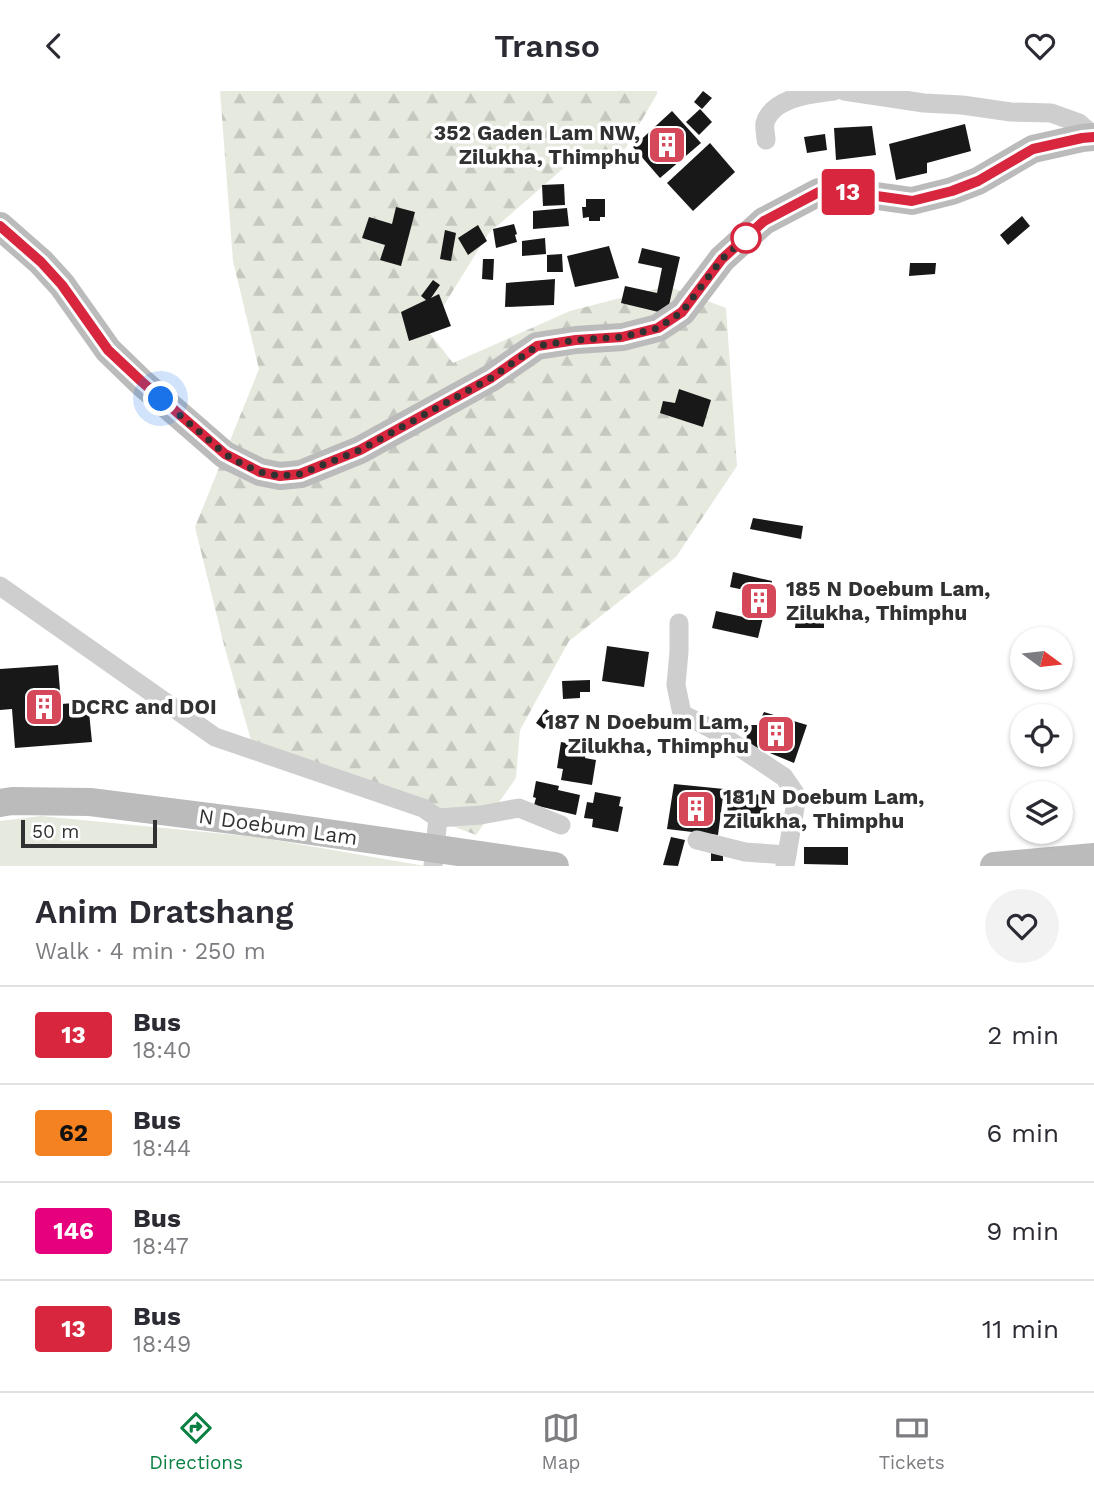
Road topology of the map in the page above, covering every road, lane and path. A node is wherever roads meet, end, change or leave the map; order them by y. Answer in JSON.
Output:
{"nodes":[{"id":1,"x":834,"y":91,"type":"edge"},
{"id":2,"x":844,"y":91,"type":"edge"},
{"id":3,"x":1094,"y":137,"type":"edge"},
{"id":4,"x":766,"y":140,"type":"dead end"},
{"id":5,"x":0,"y":226,"type":"edge"},
{"id":6,"x":0,"y":586,"type":"edge"},
{"id":7,"x":679,"y":623,"type":"dead end"},
{"id":8,"x":0,"y":803,"type":"edge"},
{"id":9,"x":438,"y":818,"type":"junction"},
{"id":10,"x":0,"y":822,"type":"edge"},
{"id":11,"x":561,"y":825,"type":"dead end"},
{"id":12,"x":697,"y":840,"type":"dead end"},
{"id":13,"x":1094,"y":857,"type":"edge"},
{"id":14,"x":431,"y":860,"type":"edge"},
{"id":15,"x":786,"y":860,"type":"edge"},
{"id":16,"x":555,"y":866,"type":"edge"},
{"id":17,"x":994,"y":866,"type":"edge"}],
"edges":[{"from":1,"to":4,"type":"street"},
{"from":2,"to":3,"type":"street"},
{"from":3,"to":5,"type":"main road"},
{"from":6,"to":9,"type":"street"},
{"from":7,"to":15,"type":"street"},
{"from":8,"to":14,"type":"main road","name":"N Doebum Lam"},
{"from":9,"to":11,"type":"street"},
{"from":9,"to":14,"type":"street"},
{"from":10,"to":14,"type":"main road","name":"N Doebum Lam"},
{"from":12,"to":15,"type":"street"},
{"from":13,"to":17,"type":"main road"},
{"from":14,"to":16,"type":"main road","name":"N Doebum Lam"}]}
